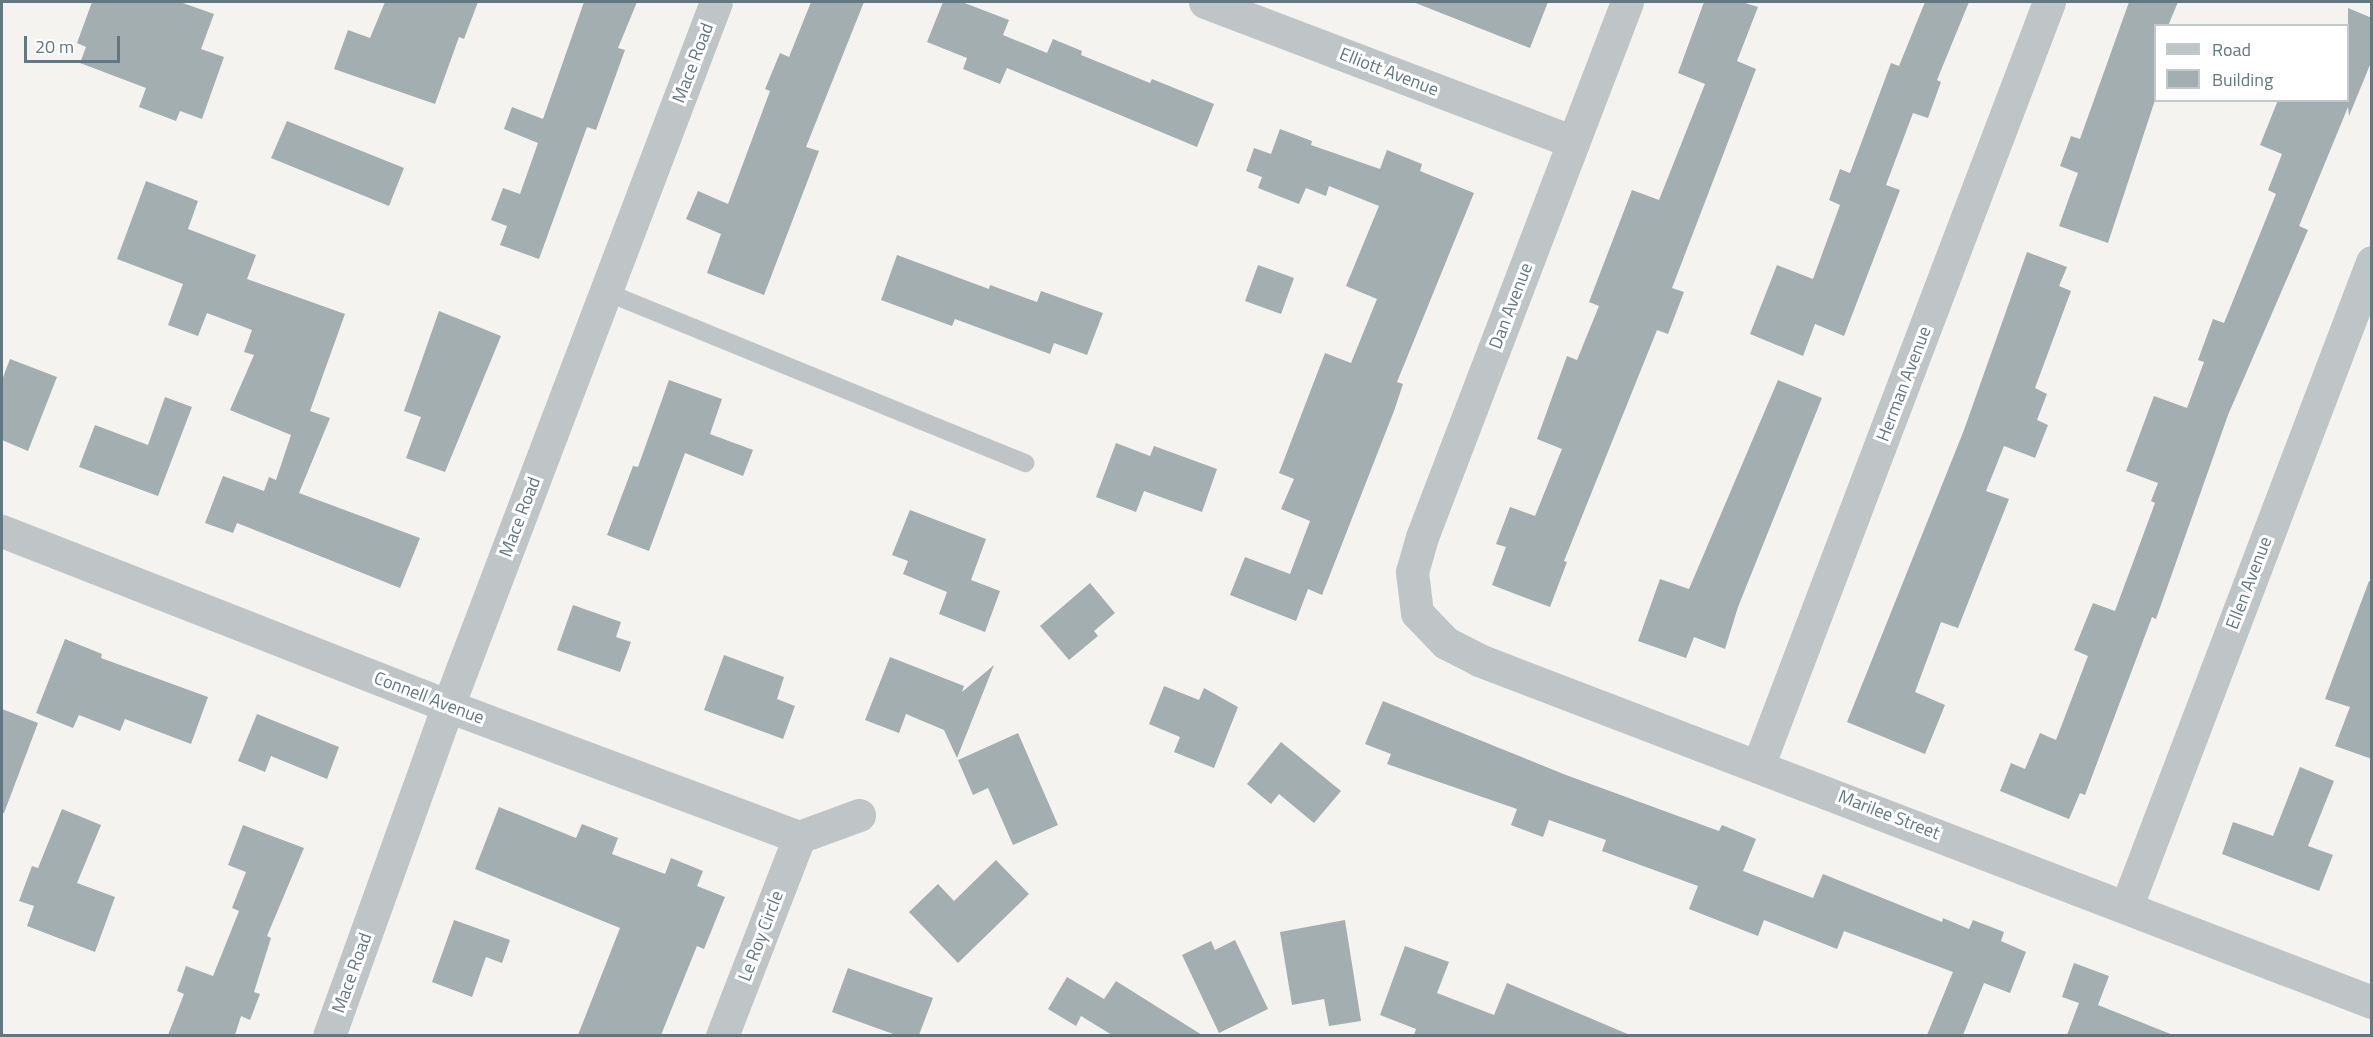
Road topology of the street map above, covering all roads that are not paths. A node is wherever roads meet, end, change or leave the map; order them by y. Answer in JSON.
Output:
{"nodes":[{"id":1,"x":716,"y":2,"type":"edge"},
{"id":2,"x":1205,"y":2,"type":"edge"},
{"id":3,"x":1628,"y":2,"type":"edge"},
{"id":4,"x":2049,"y":2,"type":"edge"},
{"id":5,"x":1573,"y":142,"type":"junction"},
{"id":6,"x":2372,"y":262,"type":"edge"},
{"id":7,"x":606,"y":292,"type":"junction"},
{"id":8,"x":1025,"y":463,"type":"dead end"},
{"id":9,"x":2,"y":531,"type":"edge"},
{"id":10,"x":1417,"y":613,"type":"joint"},
{"id":11,"x":448,"y":706,"type":"junction"},
{"id":12,"x":1758,"y":766,"type":"junction"},
{"id":13,"x":859,"y":815,"type":"dead end"},
{"id":14,"x":799,"y":837,"type":"junction"},
{"id":15,"x":2127,"y":905,"type":"junction"},
{"id":16,"x":2372,"y":1002,"type":"edge"},
{"id":17,"x":329,"y":1035,"type":"edge"},
{"id":18,"x":722,"y":1035,"type":"edge"}],
"edges":[{"from":1,"to":7,"type":"street","name":"Mace Road"},
{"from":2,"to":5,"type":"street","name":"Elliott Avenue"},
{"from":3,"to":5,"type":"street","name":"Dan Avenue"},
{"from":4,"to":12,"type":"street","name":"Herman Avenue"},
{"from":5,"to":10,"type":"street","name":"Dan Avenue"},
{"from":6,"to":15,"type":"street","name":"Ellen Avenue"},
{"from":7,"to":8,"type":"lane"},
{"from":7,"to":11,"type":"street","name":"Mace Road"},
{"from":9,"to":11,"type":"street","name":"Connell Avenue"},
{"from":10,"to":12,"type":"street","name":"Marilee Street"},
{"from":11,"to":14,"type":"street","name":"Connell Avenue"},
{"from":11,"to":17,"type":"street","name":"Mace Road"},
{"from":12,"to":15,"type":"street","name":"Marilee Street"},
{"from":13,"to":14,"type":"street"},
{"from":14,"to":18,"type":"street","name":"Le Roy Circle"},
{"from":15,"to":16,"type":"street","name":"Marilee Street"}]}
